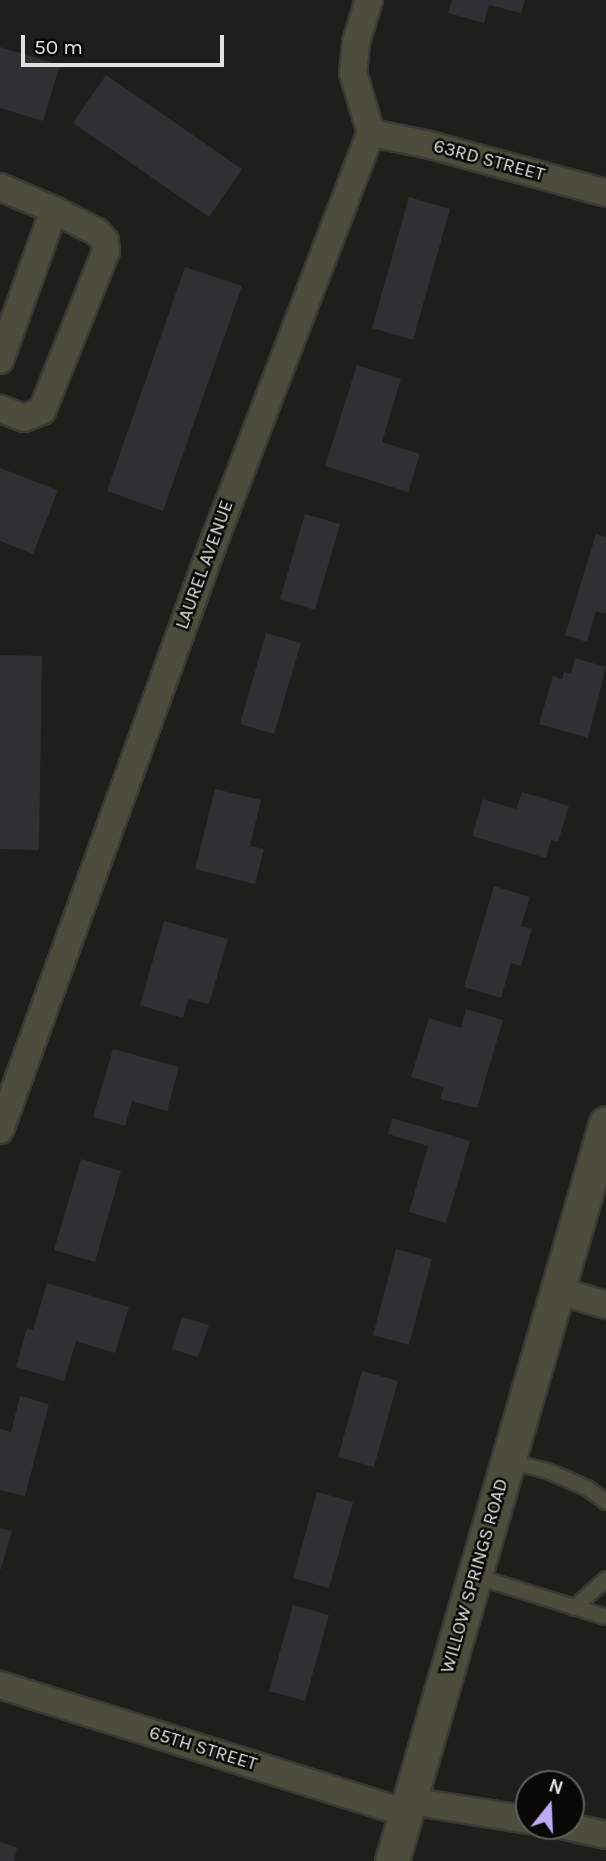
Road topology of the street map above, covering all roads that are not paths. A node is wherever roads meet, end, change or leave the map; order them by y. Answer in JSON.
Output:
{"nodes":[{"id":1,"x":369,"y":0,"type":"edge"},
{"id":2,"x":371,"y":133,"type":"junction"},
{"id":3,"x":0,"y":187,"type":"edge"},
{"id":4,"x":606,"y":193,"type":"edge"},
{"id":5,"x":54,"y":211,"type":"junction"},
{"id":6,"x":0,"y":360,"type":"edge"},
{"id":7,"x":0,"y":409,"type":"edge"},
{"id":8,"x":606,"y":1123,"type":"edge"},
{"id":9,"x":0,"y":1130,"type":"edge"},
{"id":10,"x":557,"y":1290,"type":"junction"},
{"id":11,"x":606,"y":1305,"type":"edge"},
{"id":12,"x":508,"y":1461,"type":"junction"},
{"id":13,"x":606,"y":1502,"type":"edge"},
{"id":14,"x":475,"y":1576,"type":"junction"},
{"id":15,"x":606,"y":1579,"type":"edge"},
{"id":16,"x":574,"y":1608,"type":"junction"},
{"id":17,"x":606,"y":1617,"type":"edge"},
{"id":18,"x":0,"y":1685,"type":"edge"},
{"id":19,"x":408,"y":1807,"type":"junction"},
{"id":20,"x":515,"y":1818,"type":"edge"},
{"id":21,"x":585,"y":1830,"type":"edge"},
{"id":22,"x":606,"y":1835,"type":"edge"},
{"id":23,"x":392,"y":1861,"type":"edge"}],
"edges":[{"from":1,"to":2,"type":"street"},
{"from":2,"to":4,"type":"street","name":"63RD STREET"},
{"from":2,"to":9,"type":"street","name":"LAUREL AVENUE"},
{"from":3,"to":5,"type":"street"},
{"from":5,"to":6,"type":"street"},
{"from":5,"to":7,"type":"street"},
{"from":8,"to":10,"type":"street","name":"WILLOW SPRINGS ROAD"},
{"from":10,"to":11,"type":"street"},
{"from":10,"to":12,"type":"street","name":"WILLOW SPRINGS ROAD"},
{"from":12,"to":13,"type":"lane"},
{"from":12,"to":14,"type":"street","name":"WILLOW SPRINGS ROAD"},
{"from":14,"to":16,"type":"lane"},
{"from":14,"to":19,"type":"street","name":"WILLOW SPRINGS ROAD"},
{"from":15,"to":16,"type":"lane"},
{"from":16,"to":17,"type":"lane"},
{"from":18,"to":19,"type":"street","name":"65TH STREET"},
{"from":19,"to":20,"type":"street","name":"65TH STREET"},
{"from":19,"to":23,"type":"street","name":"WILLOW SPRINGS ROAD"},
{"from":21,"to":22,"type":"street"}]}
